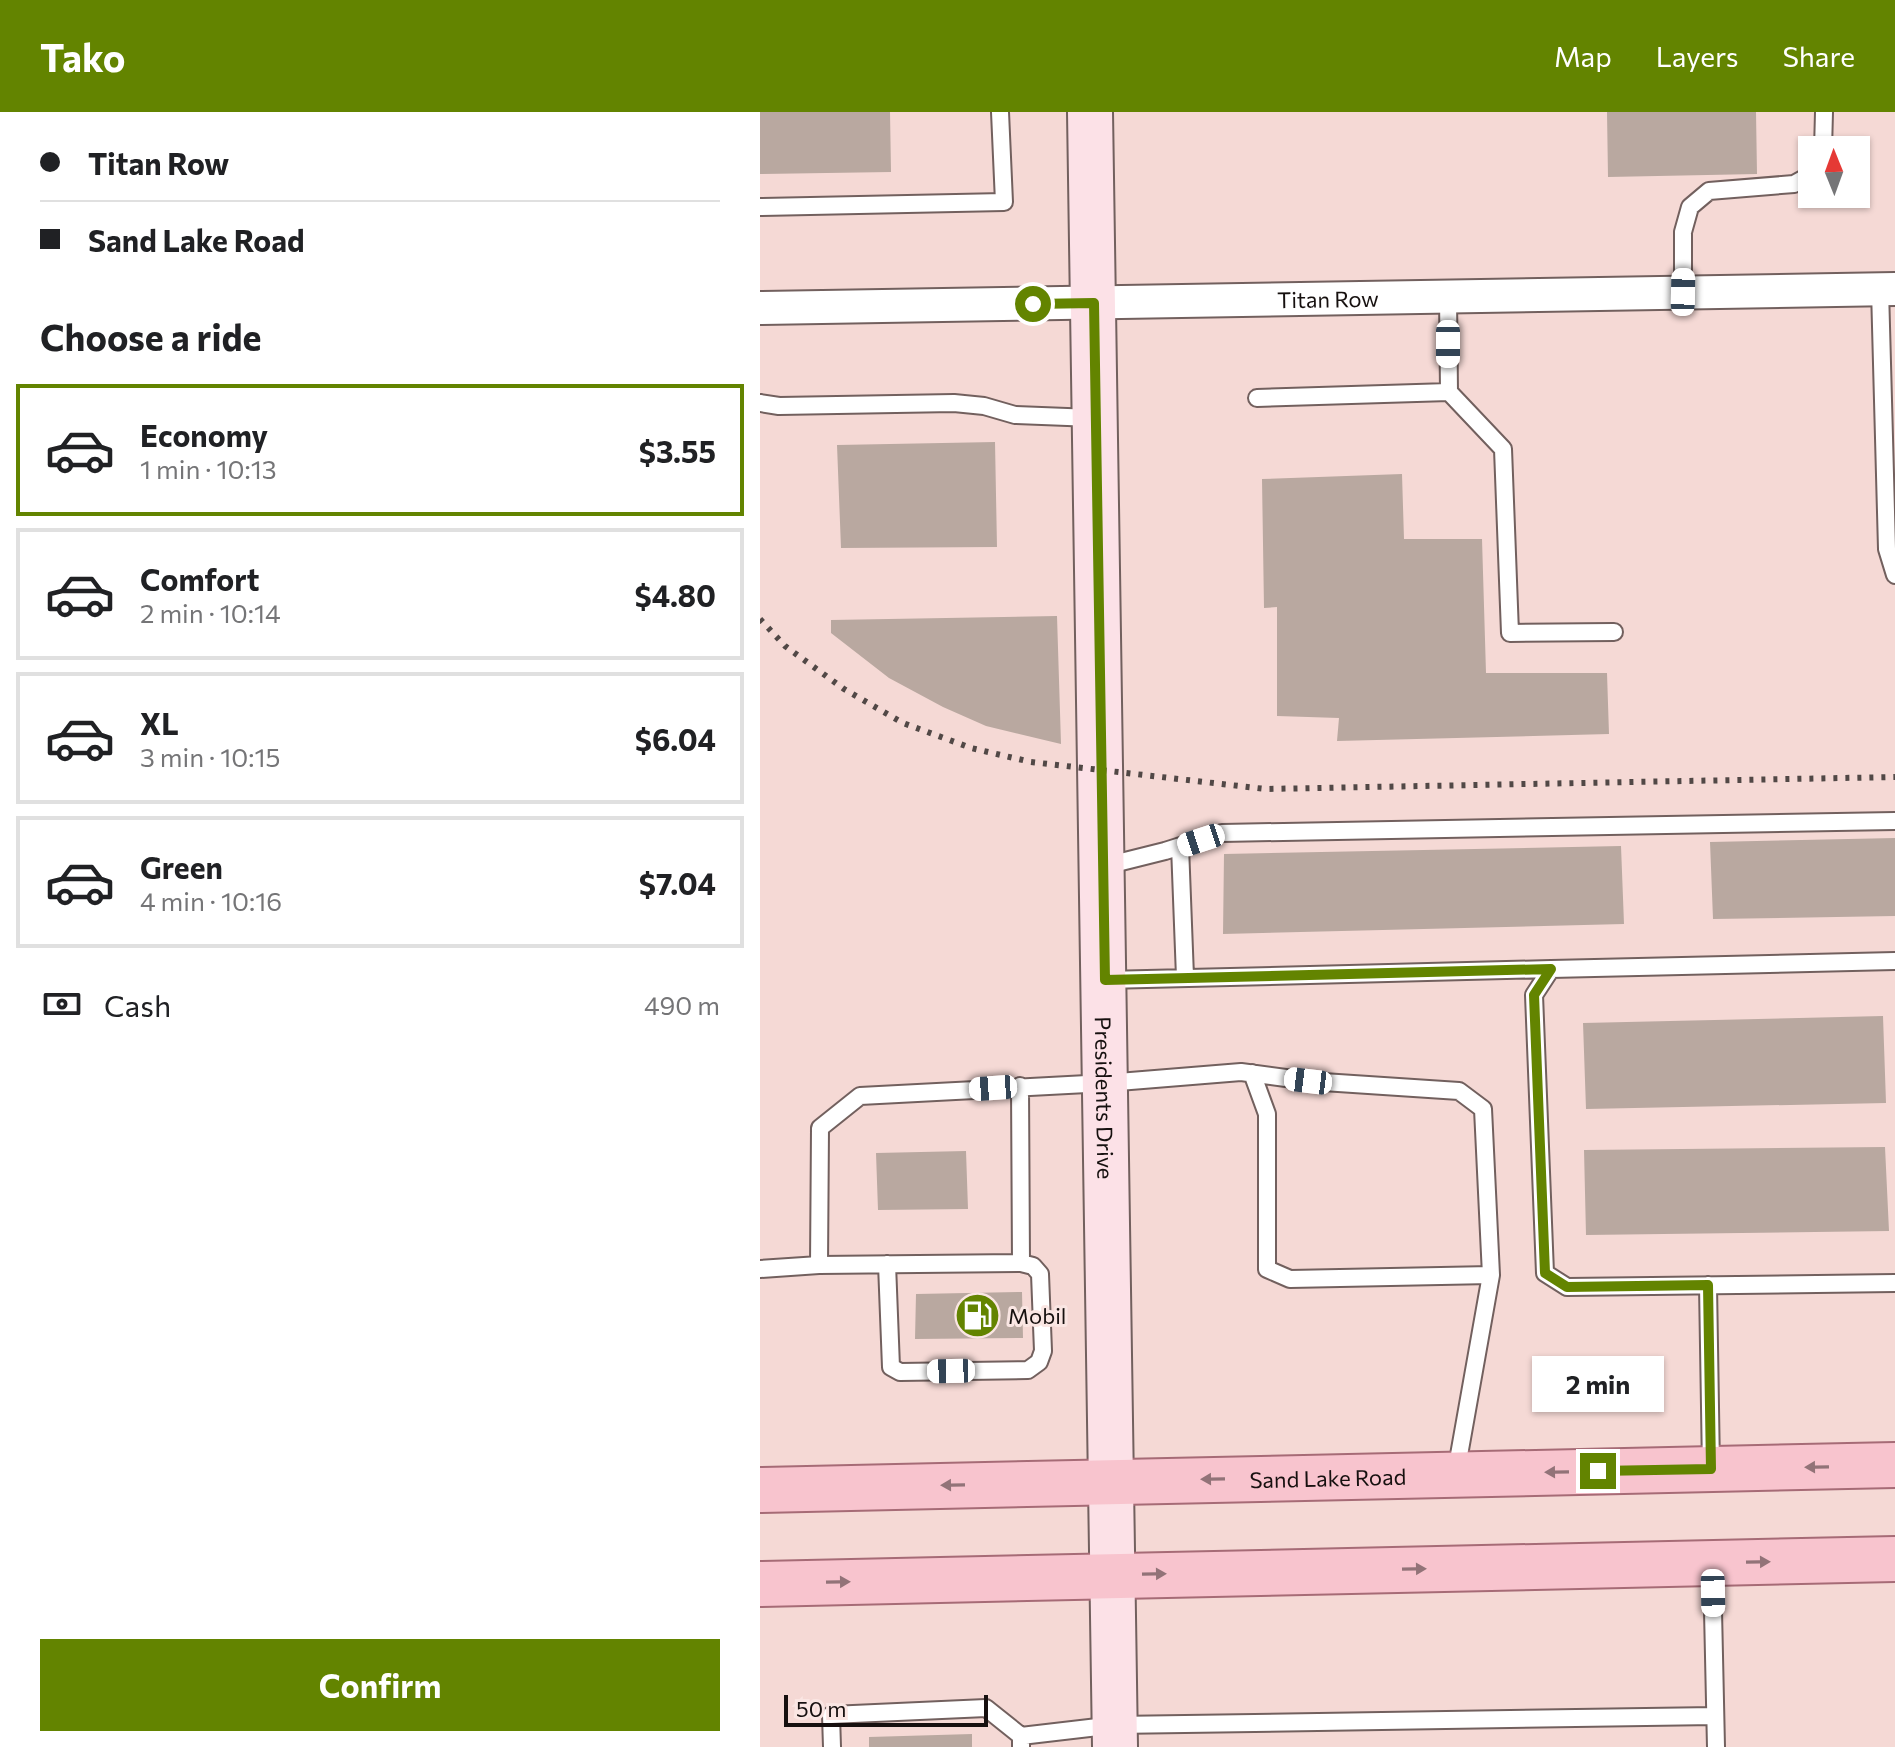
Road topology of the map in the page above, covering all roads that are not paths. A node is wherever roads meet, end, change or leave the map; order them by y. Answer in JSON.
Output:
{"nodes":[{"id":1,"x":1000,"y":112,"type":"edge"},
{"id":2,"x":1090,"y":112,"type":"edge"},
{"id":3,"x":1824,"y":112,"type":"edge"},
{"id":4,"x":1823,"y":136,"type":"edge"},
{"id":5,"x":1798,"y":182,"type":"edge"},
{"id":6,"x":760,"y":207,"type":"edge"},
{"id":7,"x":1887,"y":289,"type":"edge"},
{"id":8,"x":1683,"y":292,"type":"junction"},
{"id":9,"x":1448,"y":296,"type":"junction"},
{"id":10,"x":1094,"y":303,"type":"junction"},
{"id":11,"x":760,"y":308,"type":"edge"},
{"id":12,"x":1888,"y":384,"type":"edge"},
{"id":13,"x":1449,"y":392,"type":"junction"},
{"id":14,"x":1257,"y":398,"type":"dead end"},
{"id":15,"x":760,"y":403,"type":"edge"},
{"id":16,"x":1096,"y":418,"type":"junction"},
{"id":17,"x":1895,"y":575,"type":"edge"},
{"id":18,"x":1614,"y":632,"type":"dead end"},
{"id":19,"x":1895,"y":821,"type":"edge"},
{"id":20,"x":1180,"y":846,"type":"junction"},
{"id":21,"x":1103,"y":866,"type":"junction"},
{"id":22,"x":1895,"y":961,"type":"edge"},
{"id":23,"x":1551,"y":969,"type":"junction"},
{"id":24,"x":1185,"y":977,"type":"junction"},
{"id":25,"x":1105,"y":980,"type":"junction"},
{"id":26,"x":1252,"y":1073,"type":"junction"},
{"id":27,"x":1106,"y":1083,"type":"junction"},
{"id":28,"x":1020,"y":1086,"type":"junction"},
{"id":29,"x":1021,"y":1263,"type":"junction"},
{"id":30,"x":887,"y":1264,"type":"junction"},
{"id":31,"x":819,"y":1265,"type":"junction"},
{"id":32,"x":760,"y":1269,"type":"edge"},
{"id":33,"x":1491,"y":1275,"type":"junction"},
{"id":34,"x":1895,"y":1283,"type":"edge"},
{"id":35,"x":1708,"y":1285,"type":"junction"},
{"id":36,"x":1895,"y":1465,"type":"edge"},
{"id":37,"x":1711,"y":1469,"type":"junction"},
{"id":38,"x":1455,"y":1474,"type":"junction"},
{"id":39,"x":1112,"y":1481,"type":"junction"},
{"id":40,"x":760,"y":1490,"type":"edge"},
{"id":41,"x":1895,"y":1559,"type":"edge"},
{"id":42,"x":1712,"y":1562,"type":"junction"},
{"id":43,"x":1111,"y":1575,"type":"junction"},
{"id":44,"x":760,"y":1584,"type":"edge"},
{"id":45,"x":1715,"y":1716,"type":"junction"},
{"id":46,"x":1115,"y":1736,"type":"edge"},
{"id":47,"x":1021,"y":1741,"type":"edge"},
{"id":48,"x":832,"y":1747,"type":"edge"},
{"id":49,"x":1716,"y":1747,"type":"edge"}],
"edges":[{"from":1,"to":6,"type":"lane"},
{"from":2,"to":10,"type":"street","name":"Presidents Drive"},
{"from":3,"to":4,"type":"lane"},
{"from":5,"to":8,"type":"lane"},
{"from":7,"to":8,"type":"street","name":"Titan Row"},
{"from":7,"to":12,"type":"lane"},
{"from":8,"to":9,"type":"street","name":"Titan Row"},
{"from":9,"to":10,"type":"street","name":"Titan Row"},
{"from":9,"to":13,"type":"lane"},
{"from":10,"to":11,"type":"street","name":"Titan Row"},
{"from":10,"to":16,"type":"street","name":"Presidents Drive"},
{"from":12,"to":17,"type":"lane"},
{"from":13,"to":14,"type":"lane"},
{"from":13,"to":18,"type":"lane"},
{"from":15,"to":16,"type":"lane"},
{"from":16,"to":21,"type":"street","name":"Presidents Drive"},
{"from":19,"to":20,"type":"lane"},
{"from":20,"to":21,"type":"lane"},
{"from":20,"to":24,"type":"lane"},
{"from":21,"to":25,"type":"street","name":"Presidents Drive"},
{"from":22,"to":23,"type":"lane"},
{"from":23,"to":24,"type":"lane"},
{"from":23,"to":35,"type":"lane"},
{"from":24,"to":25,"type":"lane"},
{"from":25,"to":27,"type":"street","name":"Presidents Drive"},
{"from":26,"to":27,"type":"lane"},
{"from":26,"to":33,"type":"lane"},
{"from":26,"to":33,"type":"lane"},
{"from":27,"to":28,"type":"lane"},
{"from":27,"to":39,"type":"street","name":"Presidents Drive"},
{"from":28,"to":29,"type":"lane"},
{"from":28,"to":31,"type":"lane"},
{"from":29,"to":30,"type":"lane"},
{"from":29,"to":30,"type":"lane"},
{"from":30,"to":31,"type":"lane"},
{"from":31,"to":32,"type":"lane"},
{"from":33,"to":38,"type":"lane"},
{"from":34,"to":35,"type":"lane"},
{"from":35,"to":37,"type":"lane"},
{"from":36,"to":37,"type":"main road","name":"Sand Lake Road","one_way":true},
{"from":37,"to":38,"type":"main road","name":"Sand Lake Road","one_way":true},
{"from":38,"to":39,"type":"main road","name":"Sand Lake Road","one_way":true},
{"from":39,"to":40,"type":"main road","name":"Sand Lake Road","one_way":true},
{"from":39,"to":43,"type":"street","name":"Presidents Drive"},
{"from":42,"to":41,"type":"main road","one_way":true},
{"from":43,"to":42,"type":"main road","one_way":true},
{"from":42,"to":45,"type":"lane"},
{"from":44,"to":43,"type":"main road","one_way":true},
{"from":43,"to":46,"type":"street","name":"Presidents Drive"},
{"from":45,"to":46,"type":"lane"},
{"from":45,"to":49,"type":"lane"},
{"from":46,"to":47,"type":"lane"},
{"from":47,"to":48,"type":"lane"}]}
